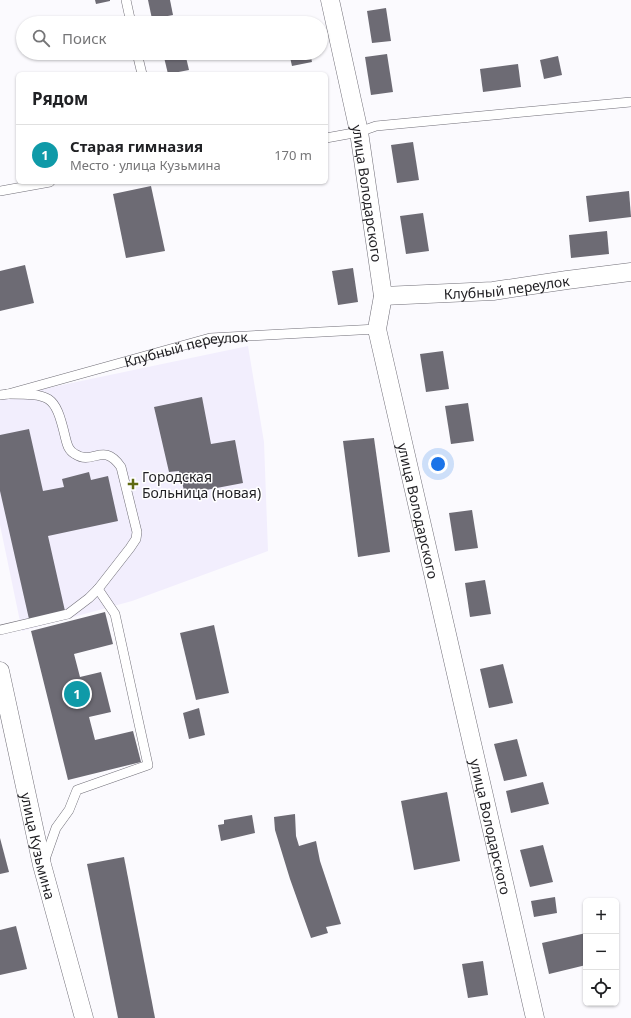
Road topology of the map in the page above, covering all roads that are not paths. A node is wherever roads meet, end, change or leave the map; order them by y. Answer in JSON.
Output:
{"nodes":[{"id":1,"x":126,"y":0,"type":"edge"},
{"id":2,"x":330,"y":0,"type":"edge"},
{"id":3,"x":129,"y":16,"type":"edge"},
{"id":4,"x":139,"y":60,"type":"edge"},
{"id":5,"x":142,"y":72,"type":"edge"},
{"id":6,"x":631,"y":102,"type":"edge"},
{"id":7,"x":359,"y":132,"type":"junction"},
{"id":8,"x":328,"y":138,"type":"edge"},
{"id":9,"x":38,"y":184,"type":"edge"},
{"id":10,"x":0,"y":190,"type":"edge"},
{"id":11,"x":631,"y":272,"type":"edge"},
{"id":12,"x":383,"y":296,"type":"junction"},
{"id":13,"x":377,"y":330,"type":"junction"},
{"id":14,"x":4,"y":394,"type":"edge"},
{"id":15,"x":98,"y":589,"type":"junction"},
{"id":16,"x":0,"y":630,"type":"edge"},
{"id":17,"x":0,"y":672,"type":"edge"},
{"id":18,"x":42,"y":865,"type":"junction"},
{"id":19,"x":84,"y":1018,"type":"edge"},
{"id":20,"x":535,"y":1018,"type":"edge"}],
"edges":[{"from":1,"to":3,"type":"lane"},
{"from":2,"to":7,"type":"street","name":"улица Володарского"},
{"from":4,"to":5,"type":"lane"},
{"from":6,"to":7,"type":"lane"},
{"from":7,"to":8,"type":"lane"},
{"from":7,"to":12,"type":"street","name":"улица Володарского"},
{"from":9,"to":10,"type":"lane"},
{"from":11,"to":12,"type":"street","name":"Клубный переулок"},
{"from":12,"to":13,"type":"street","name":"улица Володарского"},
{"from":13,"to":14,"type":"lane","name":"Клубный переулок"},
{"from":13,"to":20,"type":"street","name":"улица Володарского"},
{"from":14,"to":15,"type":"lane"},
{"from":15,"to":16,"type":"lane"},
{"from":15,"to":18,"type":"lane"},
{"from":17,"to":18,"type":"street","name":"улица Кузьмина"},
{"from":18,"to":19,"type":"street","name":"улица Кузьмина"}]}
